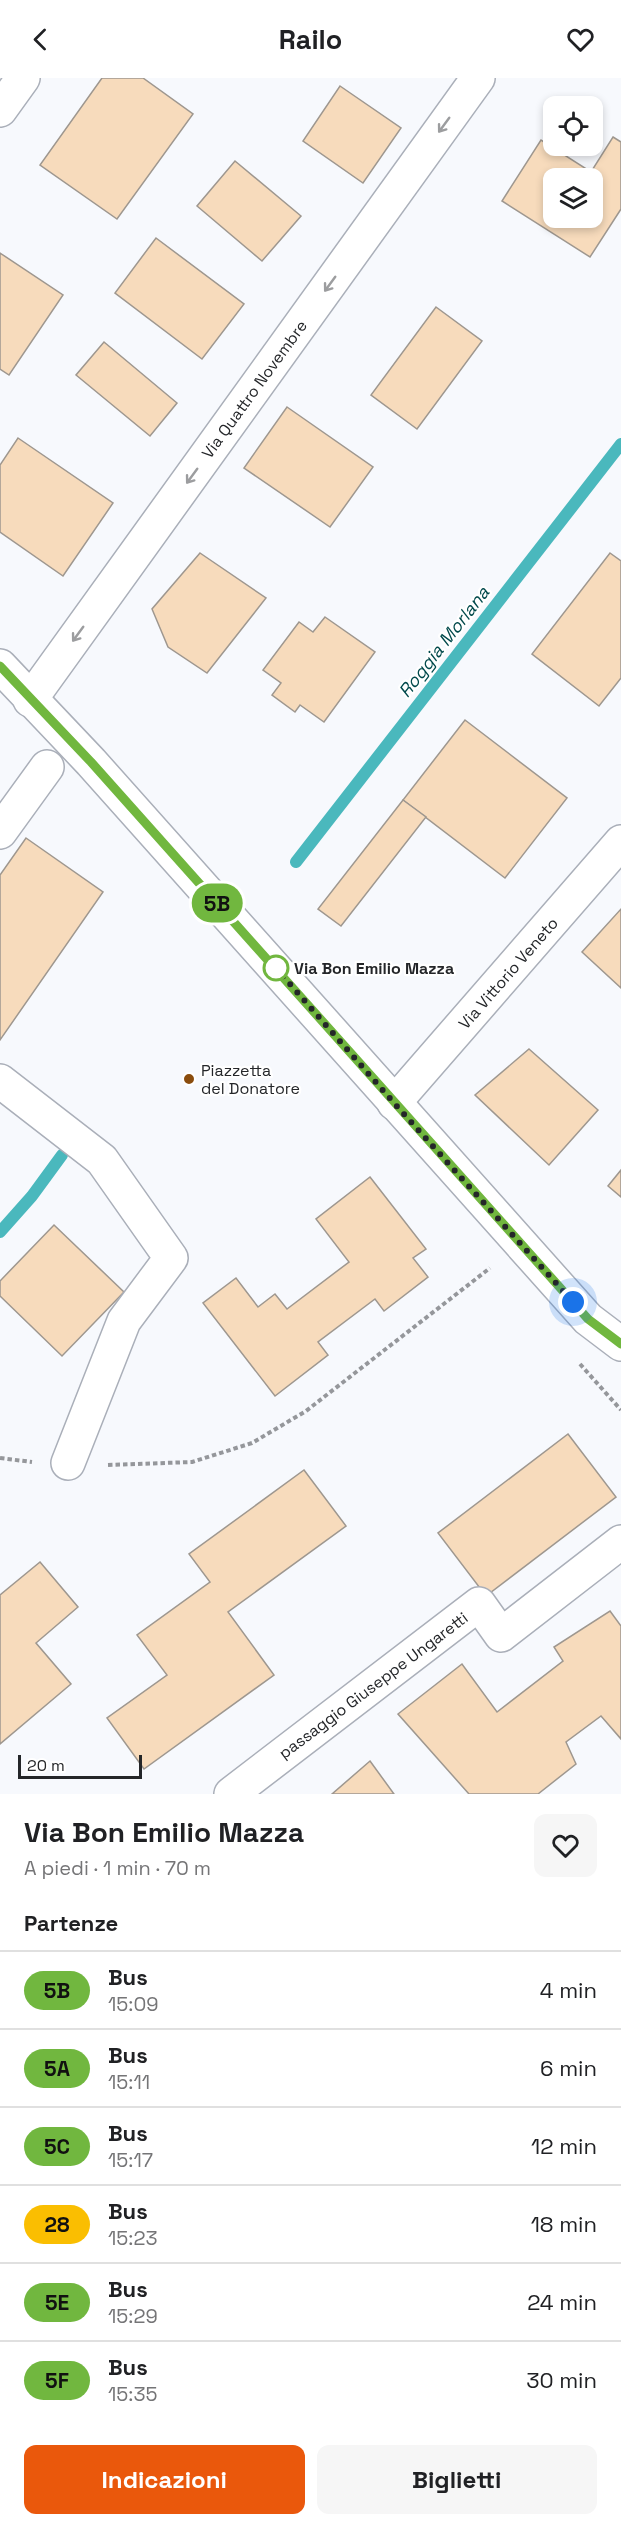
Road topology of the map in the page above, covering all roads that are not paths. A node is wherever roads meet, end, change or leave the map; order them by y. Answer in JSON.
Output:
{"nodes":[{"id":1,"x":23,"y":78,"type":"edge"},
{"id":2,"x":478,"y":78,"type":"edge"},
{"id":3,"x":0,"y":111,"type":"edge"},
{"id":4,"x":0,"y":666,"type":"edge"},
{"id":5,"x":30,"y":700,"type":"junction"},
{"id":6,"x":47,"y":766,"type":"dead end"},
{"id":7,"x":0,"y":832,"type":"edge"},
{"id":8,"x":621,"y":842,"type":"edge"},
{"id":9,"x":0,"y":1081,"type":"edge"},
{"id":10,"x":394,"y":1103,"type":"junction"},
{"id":11,"x":621,"y":1344,"type":"edge"},
{"id":12,"x":68,"y":1463,"type":"road end"},
{"id":13,"x":621,"y":1542,"type":"edge"},
{"id":14,"x":231,"y":1794,"type":"edge"}],
"edges":[{"from":1,"to":3,"type":"street"},
{"from":2,"to":5,"type":"street","name":"Via Quattro Novembre","one_way":true},
{"from":4,"to":5,"type":"street"},
{"from":5,"to":10,"type":"street"},
{"from":6,"to":7,"type":"street"},
{"from":8,"to":10,"type":"street","name":"Via Vittorio Veneto"},
{"from":9,"to":12,"type":"street"},
{"from":10,"to":11,"type":"street"},
{"from":13,"to":14,"type":"street","name":"passaggio Giuseppe Ungaretti"}]}
